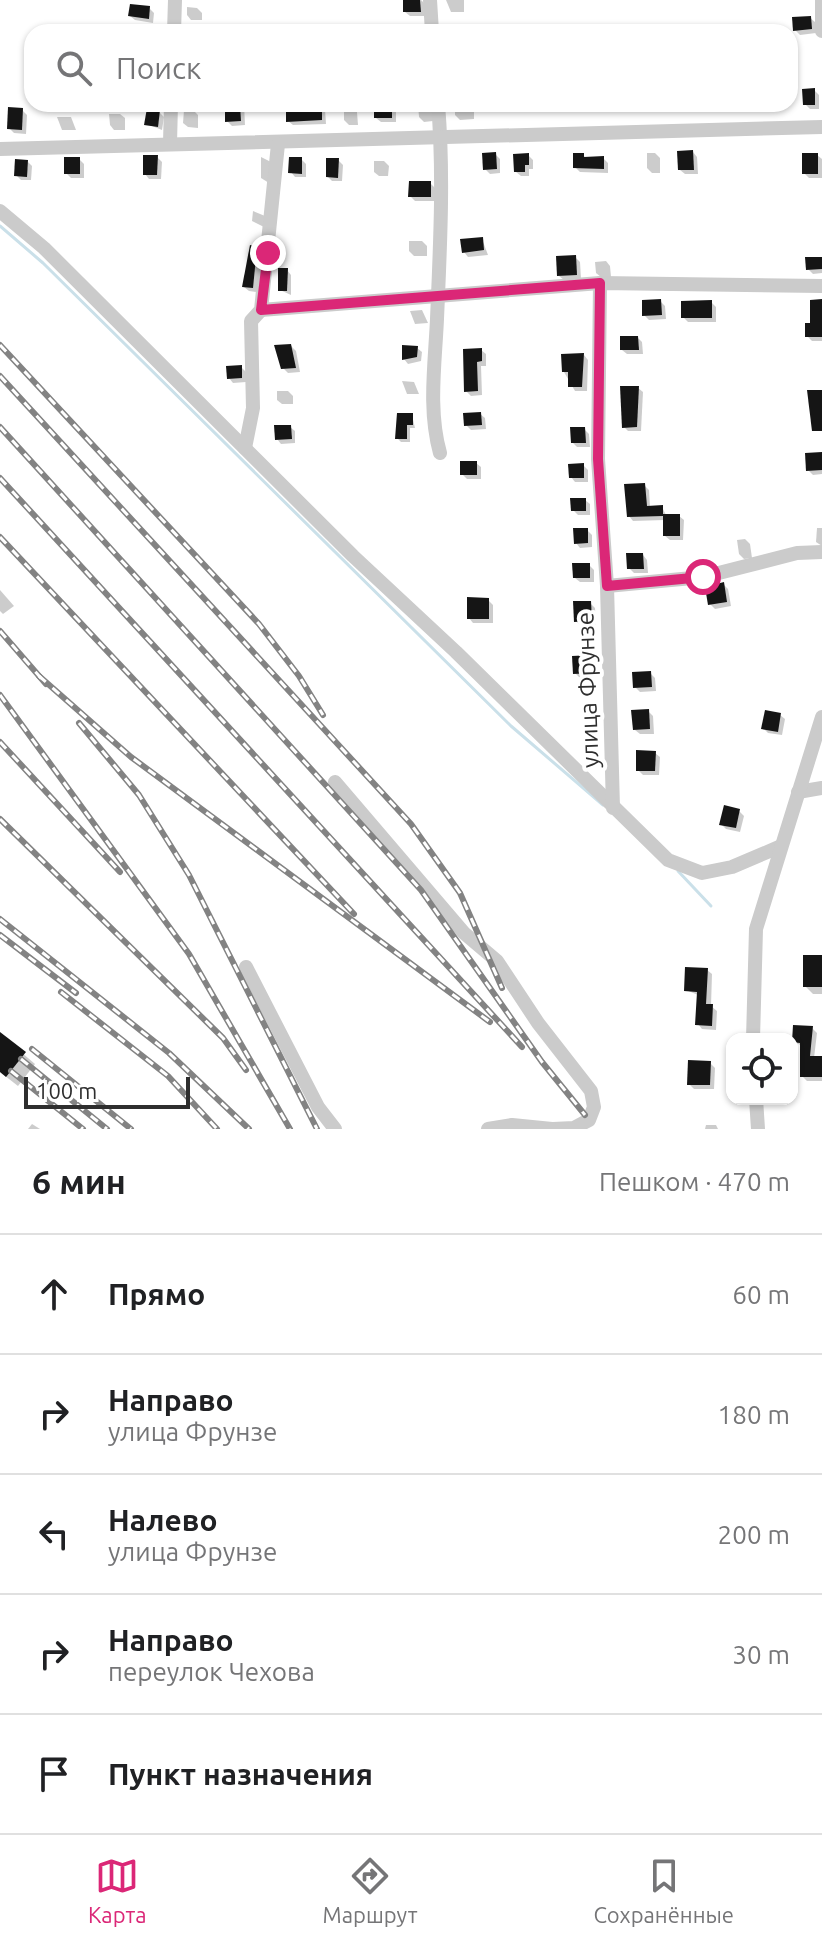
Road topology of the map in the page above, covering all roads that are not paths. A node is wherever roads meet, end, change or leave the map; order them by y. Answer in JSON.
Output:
{"nodes":[{"id":1,"x":175,"y":0,"type":"edge"},
{"id":2,"x":430,"y":0,"type":"edge"},
{"id":3,"x":822,"y":0,"type":"edge"},
{"id":4,"x":174,"y":24,"type":"edge"},
{"id":5,"x":432,"y":24,"type":"edge"},
{"id":6,"x":822,"y":31,"type":"edge"},
{"id":7,"x":171,"y":112,"type":"edge"},
{"id":8,"x":439,"y":112,"type":"edge"},
{"id":9,"x":822,"y":127,"type":"edge"},
{"id":10,"x":441,"y":136,"type":"junction"},
{"id":11,"x":170,"y":143,"type":"junction"},
{"id":12,"x":278,"y":144,"type":"junction"},
{"id":13,"x":0,"y":149,"type":"edge"},
{"id":14,"x":0,"y":211,"type":"edge"},
{"id":15,"x":600,"y":283,"type":"junction"},
{"id":16,"x":822,"y":286,"type":"edge"},
{"id":17,"x":438,"y":293,"type":"junction"},
{"id":18,"x":261,"y":310,"type":"junction"},
{"id":19,"x":245,"y":448,"type":"junction"},
{"id":20,"x":440,"y":453,"type":"dead end"},
{"id":21,"x":822,"y":552,"type":"edge"},
{"id":22,"x":607,"y":586,"type":"junction"},
{"id":23,"x":822,"y":717,"type":"edge"},
{"id":24,"x":335,"y":782,"type":"dead end"},
{"id":25,"x":822,"y":788,"type":"edge"},
{"id":26,"x":798,"y":792,"type":"junction"},
{"id":27,"x":613,"y":808,"type":"junction"},
{"id":28,"x":779,"y":847,"type":"junction"},
{"id":29,"x":246,"y":967,"type":"dead end"},
{"id":30,"x":753,"y":1033,"type":"edge"},
{"id":31,"x":756,"y":1105,"type":"edge"},
{"id":32,"x":335,"y":1129,"type":"edge"},
{"id":33,"x":488,"y":1129,"type":"edge"},
{"id":34,"x":552,"y":1129,"type":"edge"},
{"id":35,"x":758,"y":1129,"type":"edge"}],
"edges":[{"from":1,"to":4,"type":"street"},
{"from":2,"to":5,"type":"street"},
{"from":3,"to":6,"type":"street"},
{"from":7,"to":11,"type":"street"},
{"from":8,"to":10,"type":"street"},
{"from":9,"to":10,"type":"street"},
{"from":10,"to":12,"type":"street"},
{"from":10,"to":17,"type":"street"},
{"from":11,"to":12,"type":"street"},
{"from":11,"to":13,"type":"street"},
{"from":12,"to":18,"type":"street"},
{"from":14,"to":19,"type":"street"},
{"from":15,"to":16,"type":"street"},
{"from":15,"to":17,"type":"street"},
{"from":15,"to":22,"type":"street","name":"улица Фрунзе"},
{"from":17,"to":18,"type":"street"},
{"from":17,"to":20,"type":"street"},
{"from":18,"to":19,"type":"street"},
{"from":19,"to":27,"type":"street"},
{"from":21,"to":22,"type":"street"},
{"from":22,"to":27,"type":"street","name":"улица Фрунзе"},
{"from":23,"to":26,"type":"street"},
{"from":24,"to":34,"type":"street"},
{"from":25,"to":26,"type":"street"},
{"from":26,"to":28,"type":"street"},
{"from":27,"to":28,"type":"street"},
{"from":28,"to":30,"type":"street"},
{"from":29,"to":32,"type":"street"},
{"from":31,"to":35,"type":"street"},
{"from":33,"to":34,"type":"street"}]}
